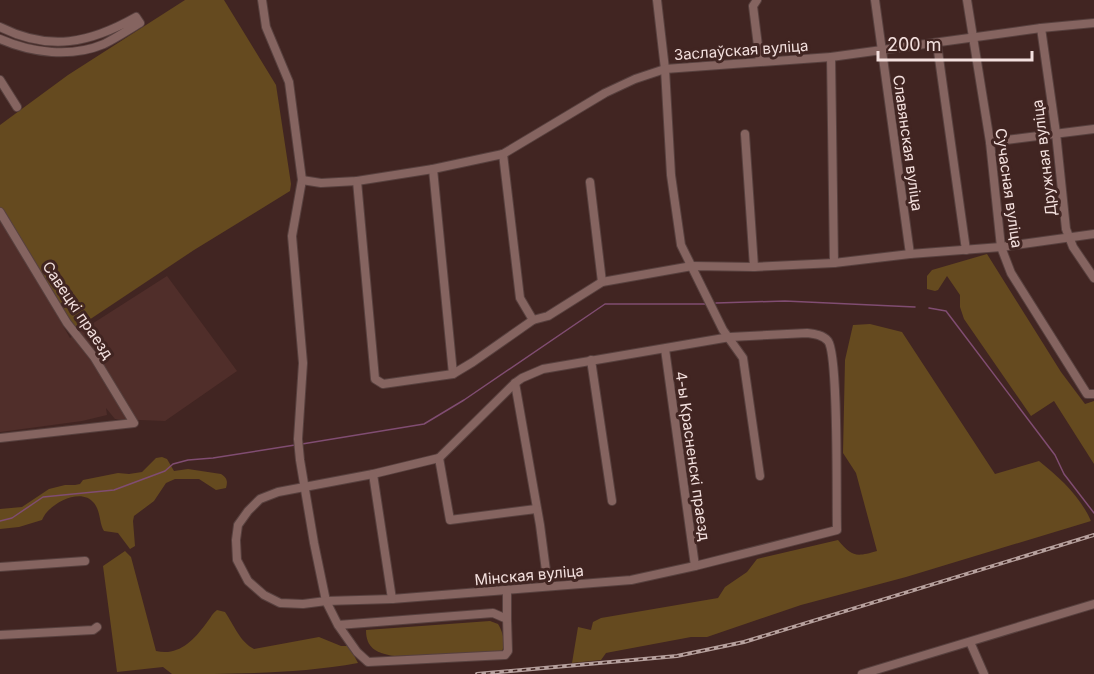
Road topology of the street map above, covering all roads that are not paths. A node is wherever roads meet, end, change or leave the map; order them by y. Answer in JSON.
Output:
{"nodes":[{"id":1,"x":262,"y":0,"type":"edge"},
{"id":2,"x":657,"y":0,"type":"edge"},
{"id":3,"x":757,"y":0,"type":"edge"},
{"id":4,"x":875,"y":0,"type":"edge"},
{"id":5,"x":967,"y":0,"type":"edge"},
{"id":6,"x":1094,"y":23,"type":"edge"},
{"id":7,"x":0,"y":27,"type":"edge"},
{"id":8,"x":1041,"y":28,"type":"junction"},
{"id":9,"x":974,"y":38,"type":"junction"},
{"id":10,"x":0,"y":39,"type":"edge"},
{"id":11,"x":938,"y":44,"type":"junction"},
{"id":12,"x":881,"y":49,"type":"junction"},
{"id":13,"x":831,"y":57,"type":"junction"},
{"id":14,"x":760,"y":62,"type":"junction"},
{"id":15,"x":665,"y":69,"type":"junction"},
{"id":16,"x":0,"y":81,"type":"edge"},
{"id":17,"x":17,"y":107,"type":"dead end"},
{"id":18,"x":1094,"y":129,"type":"edge"},
{"id":19,"x":1056,"y":133,"type":"junction"},
{"id":20,"x":745,"y":134,"type":"dead end"},
{"id":21,"x":990,"y":142,"type":"junction"},
{"id":22,"x":503,"y":154,"type":"junction"},
{"id":23,"x":433,"y":169,"type":"junction"},
{"id":24,"x":302,"y":180,"type":"junction"},
{"id":25,"x":357,"y":182,"type":"junction"},
{"id":26,"x":590,"y":182,"type":"dead end"},
{"id":27,"x":0,"y":212,"type":"edge"},
{"id":28,"x":1094,"y":234,"type":"edge"},
{"id":29,"x":1069,"y":238,"type":"junction"},
{"id":30,"x":1001,"y":247,"type":"junction"},
{"id":31,"x":966,"y":250,"type":"junction"},
{"id":32,"x":910,"y":254,"type":"junction"},
{"id":33,"x":834,"y":263,"type":"junction"},
{"id":34,"x":692,"y":266,"type":"junction"},
{"id":35,"x":754,"y":267,"type":"junction"},
{"id":36,"x":1094,"y":278,"type":"edge"},
{"id":37,"x":602,"y":282,"type":"junction"},
{"id":38,"x":533,"y":320,"type":"junction"},
{"id":39,"x":730,"y":337,"type":"junction"},
{"id":40,"x":665,"y":349,"type":"junction"},
{"id":41,"x":591,"y":360,"type":"junction"},
{"id":42,"x":453,"y":374,"type":"junction"},
{"id":43,"x":515,"y":383,"type":"junction"},
{"id":44,"x":1090,"y":394,"type":"edge"},
{"id":45,"x":0,"y":438,"type":"edge"},
{"id":46,"x":439,"y":458,"type":"junction"},
{"id":47,"x":373,"y":474,"type":"junction"},
{"id":48,"x":760,"y":476,"type":"dead end"},
{"id":49,"x":305,"y":488,"type":"junction"},
{"id":50,"x":612,"y":501,"type":"dead end"},
{"id":51,"x":536,"y":509,"type":"junction"},
{"id":52,"x":84,"y":561,"type":"dead end"},
{"id":53,"x":695,"y":566,"type":"junction"},
{"id":54,"x":0,"y":567,"type":"edge"},
{"id":55,"x":548,"y":586,"type":"junction"},
{"id":56,"x":507,"y":590,"type":"junction"},
{"id":57,"x":392,"y":599,"type":"junction"},
{"id":58,"x":326,"y":601,"type":"junction"},
{"id":59,"x":1094,"y":604,"type":"edge"},
{"id":60,"x":507,"y":619,"type":"junction"},
{"id":61,"x":338,"y":625,"type":"junction"},
{"id":62,"x":97,"y":627,"type":"dead end"},
{"id":63,"x":0,"y":635,"type":"edge"},
{"id":64,"x":970,"y":642,"type":"junction"},
{"id":65,"x":862,"y":674,"type":"edge"},
{"id":66,"x":984,"y":674,"type":"edge"}],
"edges":[{"from":1,"to":24,"type":"street"},
{"from":2,"to":15,"type":"street"},
{"from":3,"to":14,"type":"street"},
{"from":4,"to":12,"type":"street","name":"Славянская вуліца"},
{"from":5,"to":9,"type":"street","name":"Сучасная вуліца"},
{"from":6,"to":8,"type":"street","name":"Заслаўская вуліца"},
{"from":7,"to":10,"type":"street"},
{"from":8,"to":9,"type":"street","name":"Заслаўская вуліца"},
{"from":8,"to":19,"type":"street","name":"Дружная вуліца"},
{"from":9,"to":11,"type":"street","name":"Заслаўская вуліца"},
{"from":9,"to":21,"type":"street","name":"Сучасная вуліца"},
{"from":11,"to":12,"type":"street","name":"Заслаўская вуліца"},
{"from":11,"to":31,"type":"street"},
{"from":12,"to":13,"type":"street","name":"Заслаўская вуліца"},
{"from":12,"to":32,"type":"street","name":"Славянская вуліца"},
{"from":13,"to":14,"type":"street","name":"Заслаўская вуліца"},
{"from":13,"to":33,"type":"street"},
{"from":14,"to":15,"type":"street","name":"Заслаўская вуліца"},
{"from":15,"to":22,"type":"street","name":"Заслаўская вуліца"},
{"from":15,"to":34,"type":"street"},
{"from":16,"to":17,"type":"street"},
{"from":18,"to":19,"type":"street"},
{"from":19,"to":21,"type":"street"},
{"from":19,"to":29,"type":"street","name":"Дружная вуліца"},
{"from":20,"to":35,"type":"street"},
{"from":21,"to":30,"type":"street","name":"Сучасная вуліца"},
{"from":22,"to":23,"type":"street","name":"Заслаўская вуліца"},
{"from":22,"to":38,"type":"street"},
{"from":23,"to":25,"type":"street","name":"Заслаўская вуліца"},
{"from":23,"to":42,"type":"street"},
{"from":24,"to":25,"type":"street","name":"Заслаўская вуліца"},
{"from":24,"to":49,"type":"street"},
{"from":25,"to":42,"type":"street"},
{"from":26,"to":37,"type":"street"},
{"from":27,"to":45,"type":"street","name":"Савецкі праезд"},
{"from":28,"to":29,"type":"street"},
{"from":29,"to":30,"type":"street"},
{"from":29,"to":36,"type":"street","name":"Дружная вуліца"},
{"from":30,"to":31,"type":"street"},
{"from":30,"to":44,"type":"street","name":"Сучасная вуліца"},
{"from":31,"to":32,"type":"street"},
{"from":32,"to":33,"type":"street"},
{"from":33,"to":35,"type":"street"},
{"from":34,"to":35,"type":"street"},
{"from":34,"to":37,"type":"street"},
{"from":34,"to":39,"type":"street"},
{"from":37,"to":38,"type":"street"},
{"from":38,"to":42,"type":"street"},
{"from":39,"to":40,"type":"street"},
{"from":39,"to":48,"type":"street"},
{"from":39,"to":53,"type":"street","name":"Мінская вуліца"},
{"from":40,"to":41,"type":"street"},
{"from":40,"to":53,"type":"street","name":"4-ы Красненскі праезд"},
{"from":41,"to":43,"type":"street"},
{"from":41,"to":50,"type":"street"},
{"from":43,"to":46,"type":"street"},
{"from":43,"to":51,"type":"street"},
{"from":46,"to":47,"type":"street"},
{"from":46,"to":51,"type":"street"},
{"from":47,"to":49,"type":"street"},
{"from":47,"to":57,"type":"street"},
{"from":49,"to":58,"type":"street"},
{"from":49,"to":58,"type":"street","name":"Мінская вуліца"},
{"from":51,"to":55,"type":"street"},
{"from":52,"to":54,"type":"street"},
{"from":53,"to":55,"type":"street","name":"Мінская вуліца"},
{"from":55,"to":56,"type":"street","name":"Мінская вуліца"},
{"from":56,"to":57,"type":"street","name":"Мінская вуліца"},
{"from":56,"to":60,"type":"street"},
{"from":57,"to":58,"type":"street","name":"Мінская вуліца"},
{"from":58,"to":61,"type":"street"},
{"from":59,"to":64,"type":"street"},
{"from":60,"to":61,"type":"street"},
{"from":60,"to":61,"type":"street"},
{"from":62,"to":63,"type":"street"},
{"from":64,"to":65,"type":"street"},
{"from":64,"to":66,"type":"street"}]}
